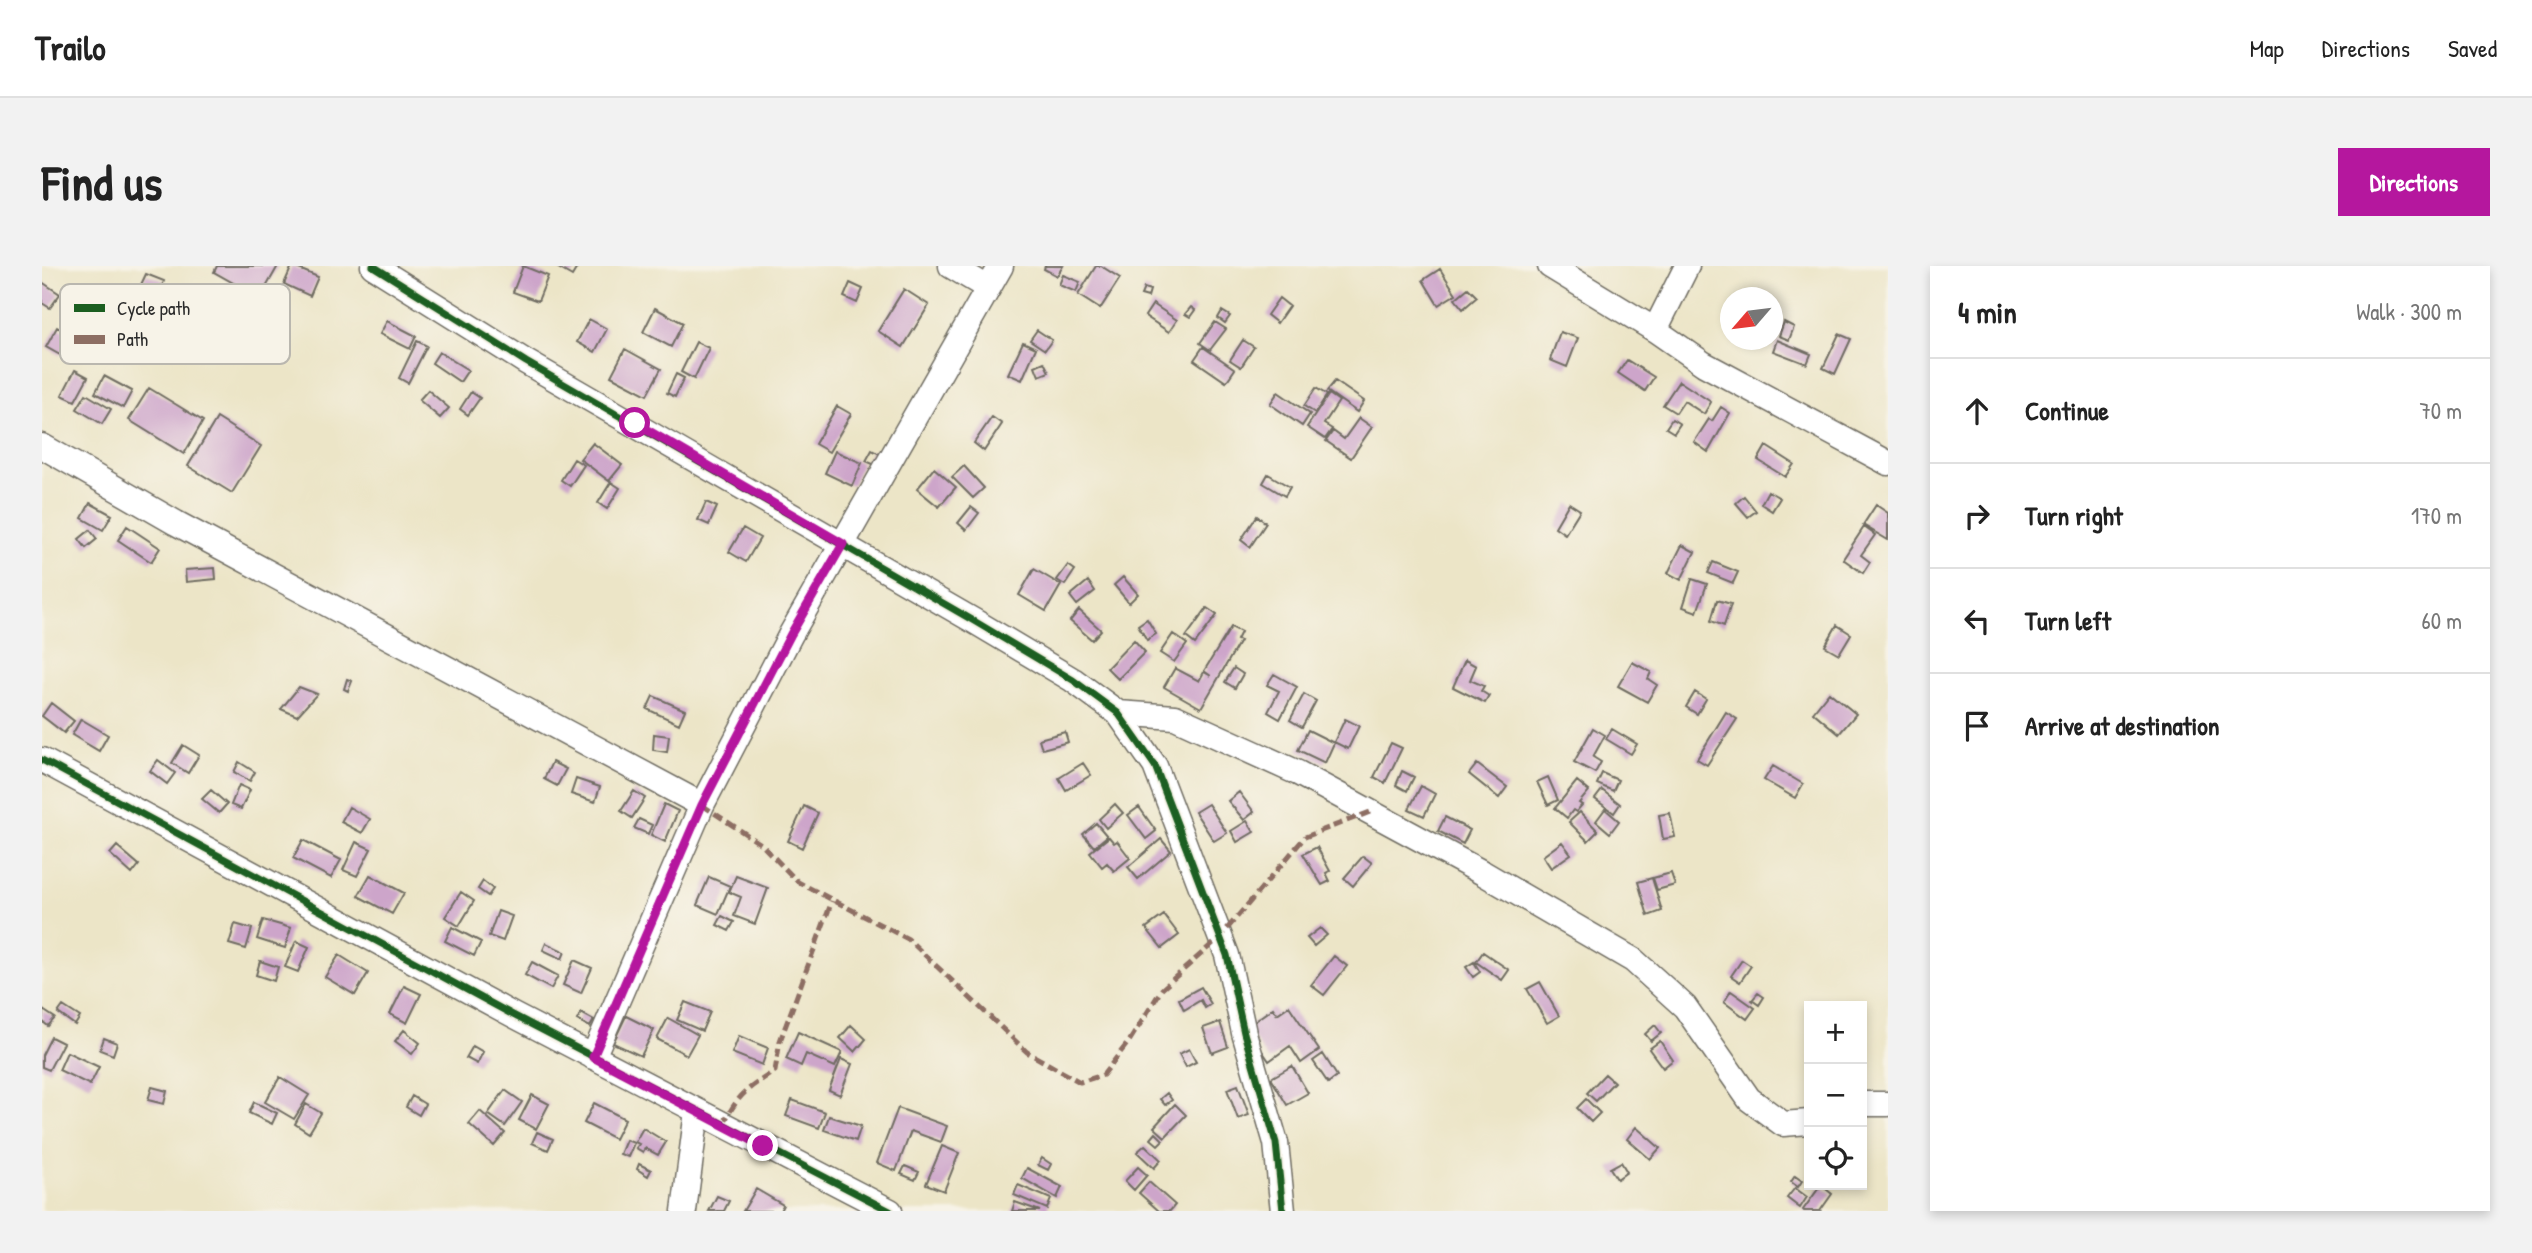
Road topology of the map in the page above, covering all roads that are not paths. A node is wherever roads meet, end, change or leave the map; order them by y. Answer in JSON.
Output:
{"nodes":[{"id":1,"x":373,"y":266,"type":"edge"},
{"id":2,"x":951,"y":266,"type":"edge"},
{"id":3,"x":1001,"y":266,"type":"edge"},
{"id":4,"x":1550,"y":266,"type":"edge"},
{"id":5,"x":1687,"y":266,"type":"edge"},
{"id":6,"x":988,"y":288,"type":"junction"},
{"id":7,"x":1655,"y":330,"type":"junction"},
{"id":8,"x":42,"y":446,"type":"edge"},
{"id":9,"x":1888,"y":463,"type":"edge"},
{"id":10,"x":843,"y":544,"type":"junction"},
{"id":11,"x":1118,"y":713,"type":"junction"},
{"id":12,"x":42,"y":760,"type":"edge"},
{"id":13,"x":702,"y":805,"type":"junction"},
{"id":14,"x":593,"y":1057,"type":"junction"},
{"id":15,"x":1867,"y":1104,"type":"edge"},
{"id":16,"x":1888,"y":1104,"type":"edge"},
{"id":17,"x":697,"y":1111,"type":"junction"},
{"id":18,"x":1804,"y":1122,"type":"edge"},
{"id":19,"x":684,"y":1211,"type":"edge"},
{"id":20,"x":890,"y":1211,"type":"edge"},
{"id":21,"x":1283,"y":1211,"type":"edge"}],
"edges":[{"from":1,"to":10,"type":"street"},
{"from":2,"to":6,"type":"street"},
{"from":3,"to":6,"type":"street"},
{"from":4,"to":7,"type":"street"},
{"from":5,"to":7,"type":"street"},
{"from":6,"to":10,"type":"street"},
{"from":7,"to":9,"type":"street"},
{"from":8,"to":13,"type":"street"},
{"from":10,"to":11,"type":"street"},
{"from":10,"to":13,"type":"street"},
{"from":11,"to":18,"type":"street"},
{"from":11,"to":21,"type":"street"},
{"from":12,"to":14,"type":"street"},
{"from":13,"to":14,"type":"street"},
{"from":14,"to":17,"type":"street"},
{"from":15,"to":16,"type":"street"},
{"from":17,"to":19,"type":"street"},
{"from":17,"to":20,"type":"street"}]}
